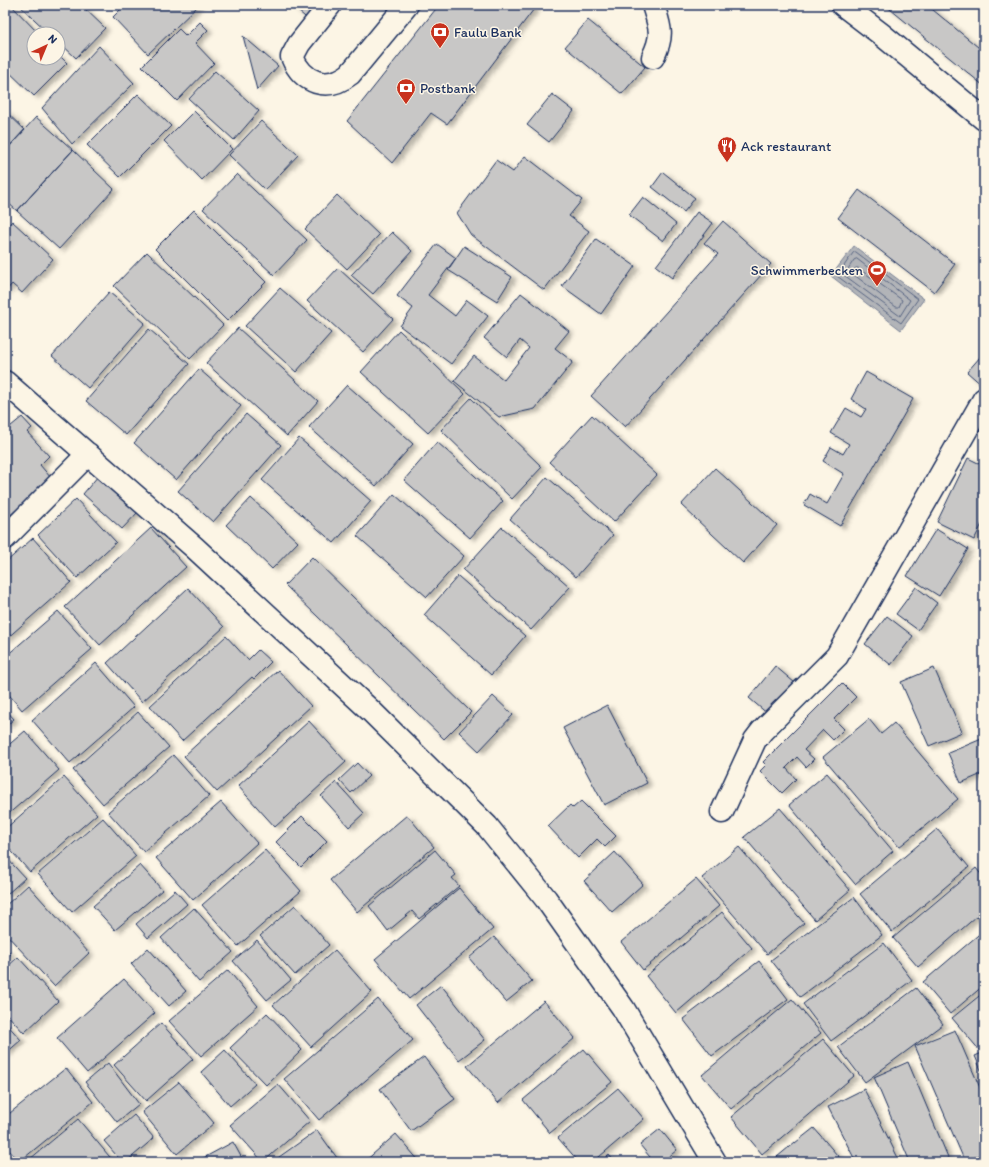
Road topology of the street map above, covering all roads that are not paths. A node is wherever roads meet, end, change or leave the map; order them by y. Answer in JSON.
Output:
{"nodes":[{"id":1,"x":330,"y":5,"type":"edge"},
{"id":2,"x":407,"y":5,"type":"edge"},
{"id":3,"x":653,"y":5,"type":"edge"},
{"id":4,"x":843,"y":5,"type":"edge"},
{"id":5,"x":653,"y":56,"type":"dead end"},
{"id":6,"x":984,"y":119,"type":"edge"},
{"id":7,"x":5,"y":382,"type":"edge"},
{"id":8,"x":984,"y":399,"type":"edge"},
{"id":9,"x":88,"y":454,"type":"junction"},
{"id":10,"x":5,"y":538,"type":"edge"},
{"id":11,"x":722,"y":812,"type":"dead end"},
{"id":12,"x":715,"y":1162,"type":"edge"}],
"edges":[{"from":1,"to":2,"type":"street"},
{"from":3,"to":5,"type":"street"},
{"from":4,"to":6,"type":"street"},
{"from":7,"to":9,"type":"street"},
{"from":8,"to":11,"type":"street"},
{"from":9,"to":10,"type":"street"},
{"from":9,"to":12,"type":"street"}]}
